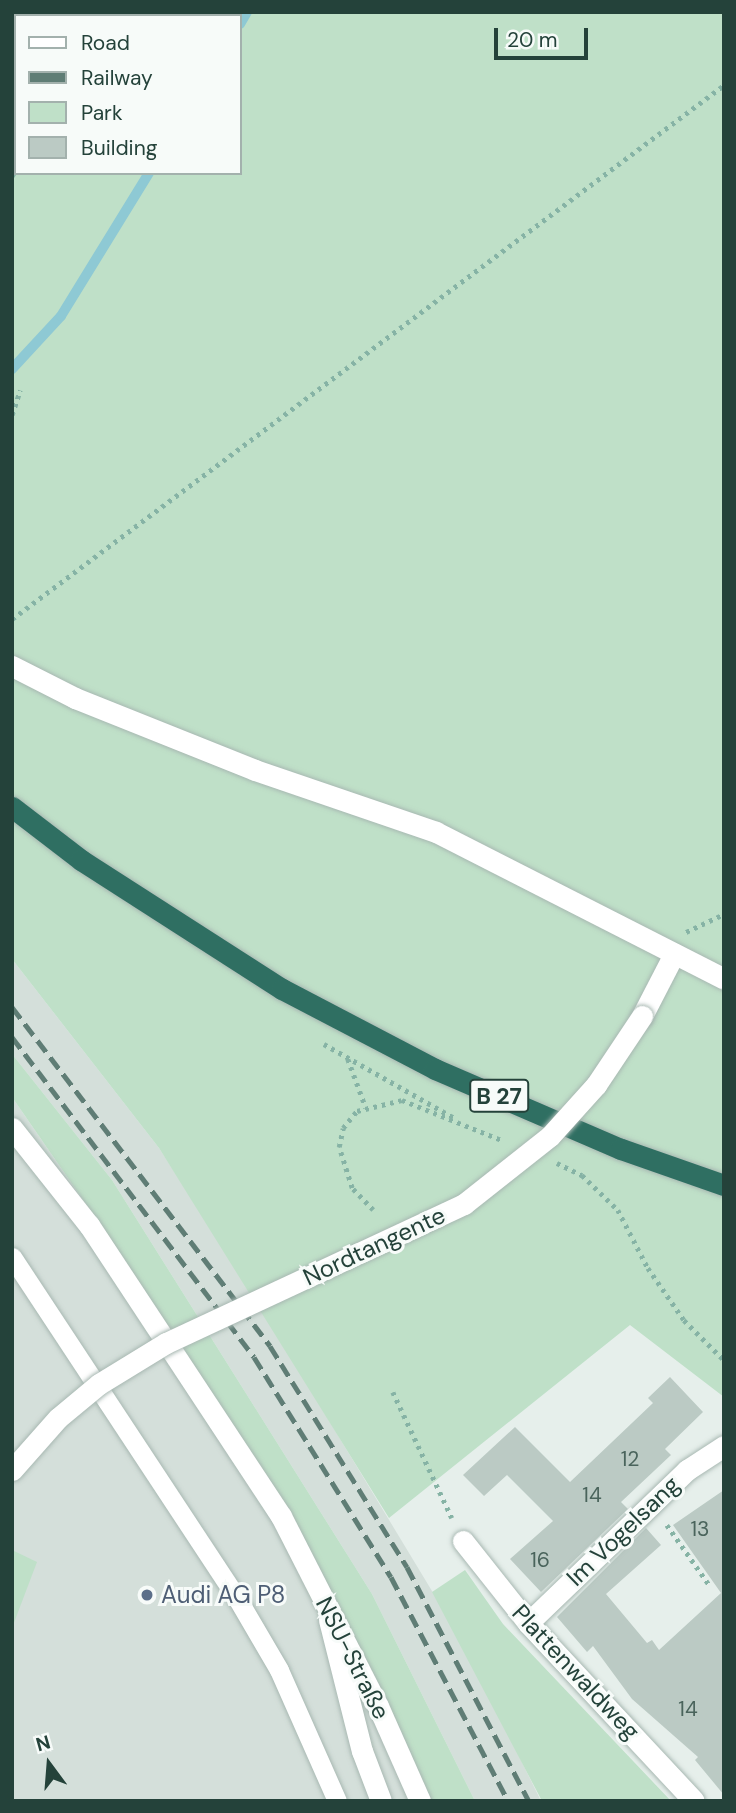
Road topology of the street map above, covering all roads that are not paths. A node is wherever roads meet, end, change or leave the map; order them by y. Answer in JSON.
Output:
{"nodes":[{"id":1,"x":12,"y":666,"type":"edge"},
{"id":2,"x":12,"y":807,"type":"edge"},
{"id":3,"x":674,"y":954,"type":"junction"},
{"id":4,"x":724,"y":979,"type":"edge"},
{"id":5,"x":12,"y":1128,"type":"edge"},
{"id":6,"x":724,"y":1185,"type":"edge"},
{"id":7,"x":12,"y":1257,"type":"edge"},
{"id":8,"x":724,"y":1446,"type":"edge"},
{"id":9,"x":12,"y":1470,"type":"edge"},
{"id":10,"x":463,"y":1541,"type":"road end"},
{"id":11,"x":324,"y":1601,"type":"junction"},
{"id":12,"x":528,"y":1623,"type":"junction"},
{"id":13,"x":337,"y":1801,"type":"edge"},
{"id":14,"x":381,"y":1801,"type":"edge"},
{"id":15,"x":420,"y":1801,"type":"edge"},
{"id":16,"x":694,"y":1801,"type":"edge"}],
"edges":[{"from":1,"to":3,"type":"street"},
{"from":2,"to":6,"type":"highway","number":"B 27"},
{"from":3,"to":4,"type":"street"},
{"from":3,"to":9,"type":"street","name":"Nordtangente","bridge":true},
{"from":5,"to":11,"type":"street","name":"NSU-Straße"},
{"from":7,"to":13,"type":"lane"},
{"from":8,"to":12,"type":"street","name":"Im Vogelsang"},
{"from":10,"to":12,"type":"street","name":"Plattenwaldweg"},
{"from":11,"to":14,"type":"street"},
{"from":11,"to":15,"type":"street","name":"NSU-Straße"},
{"from":12,"to":16,"type":"street","name":"Plattenwaldweg"}]}
